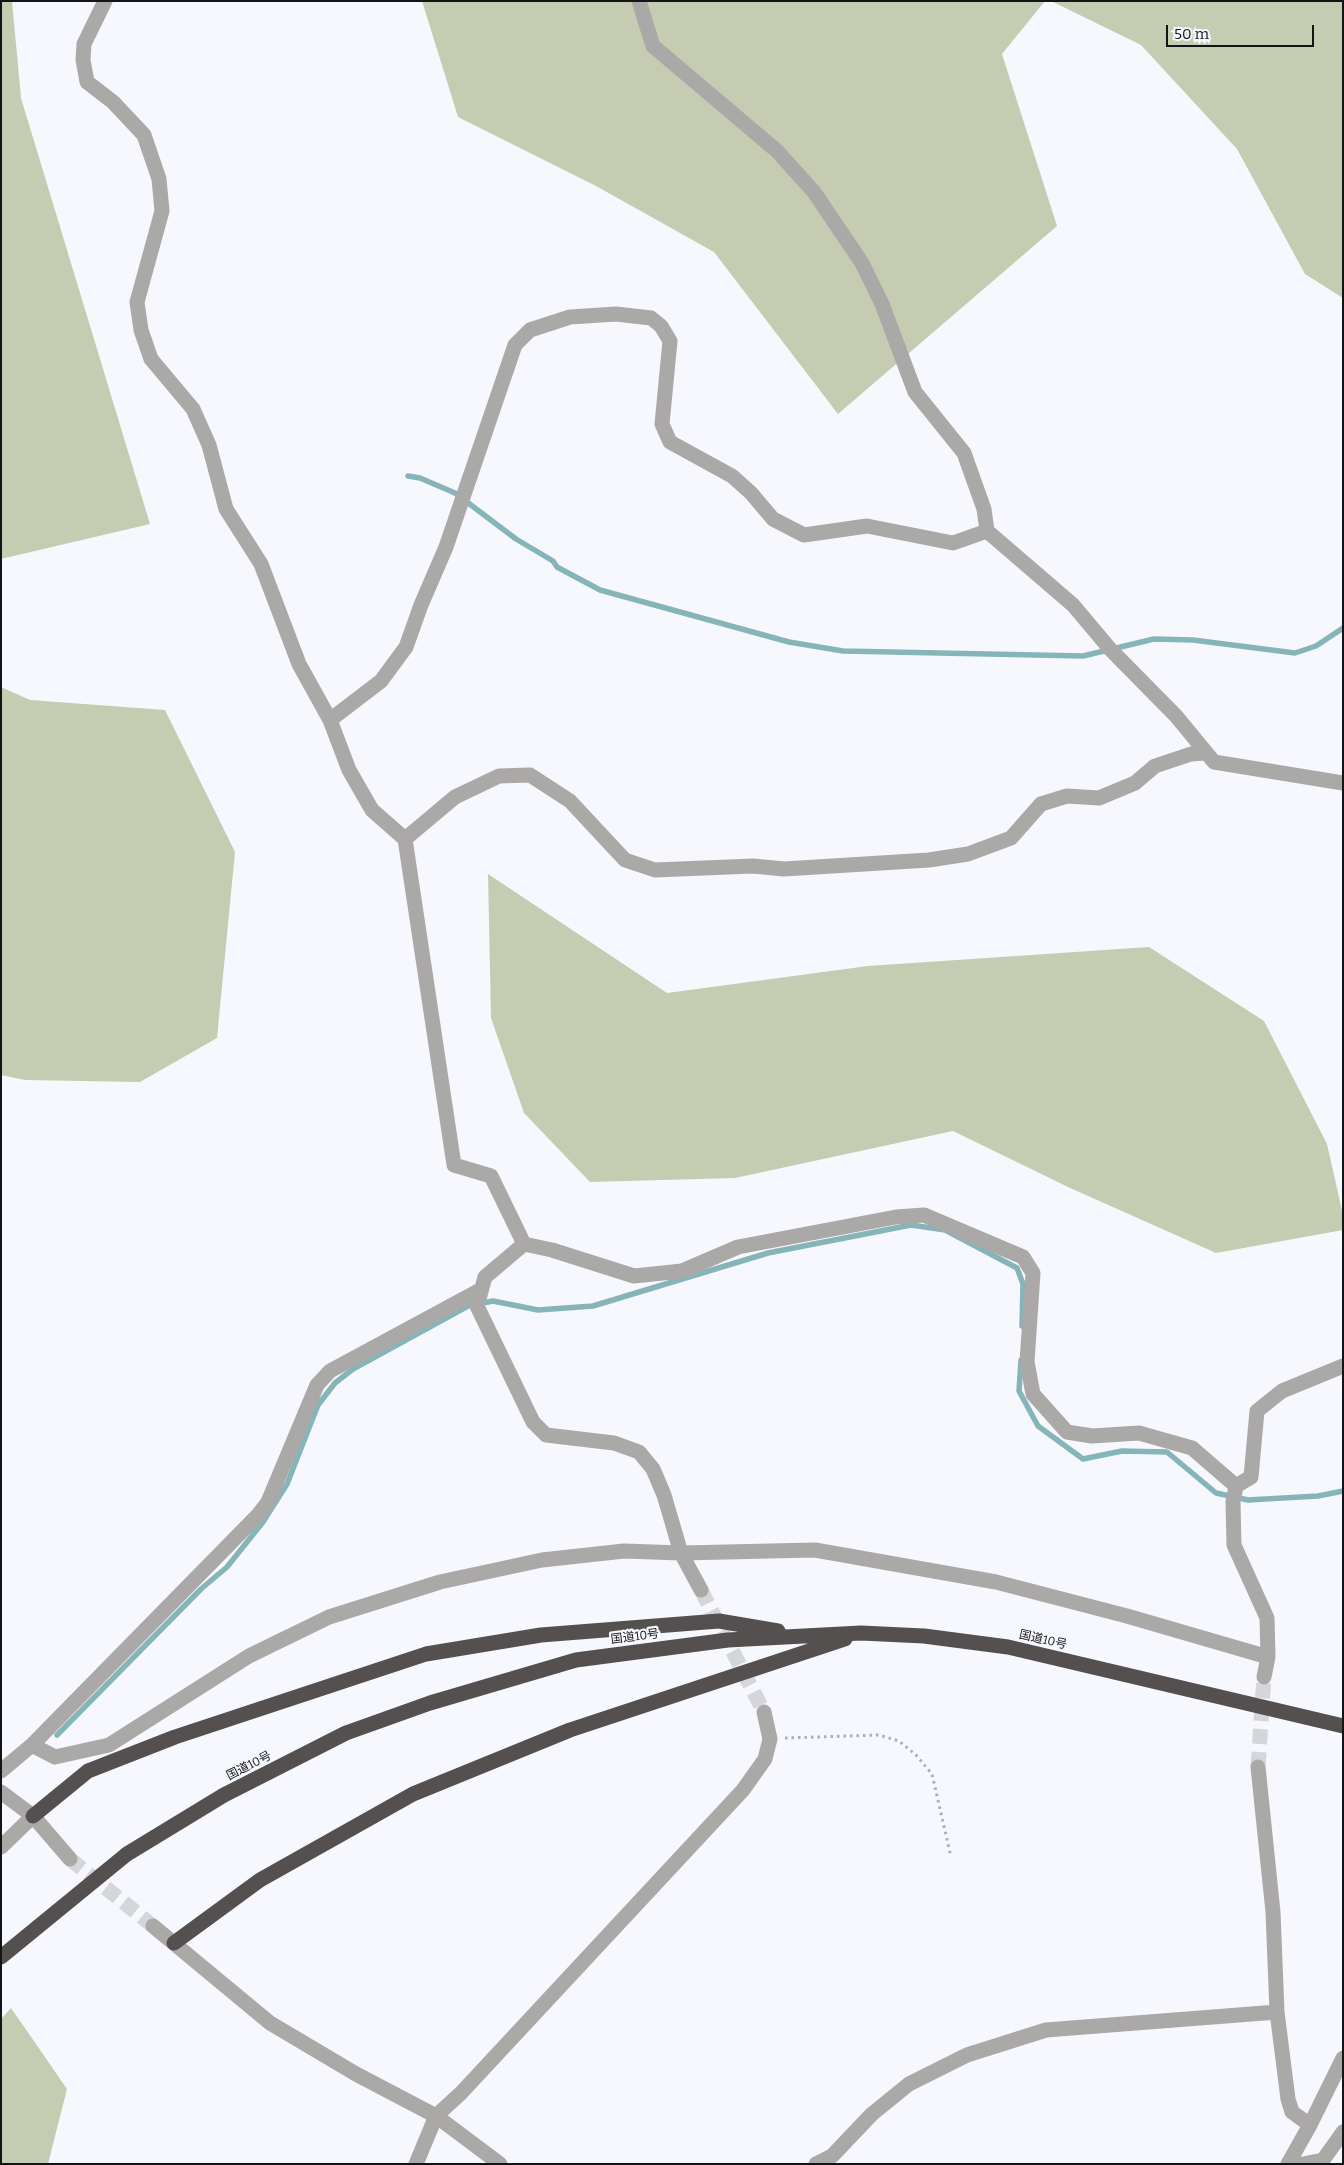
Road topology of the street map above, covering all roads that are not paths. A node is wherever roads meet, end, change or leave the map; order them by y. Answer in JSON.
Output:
{"nodes":[{"id":1,"x":105,"y":1,"type":"edge"},
{"id":2,"x":639,"y":1,"type":"edge"},
{"id":3,"x":988,"y":531,"type":"junction"},
{"id":4,"x":330,"y":720,"type":"junction"},
{"id":5,"x":1205,"y":753,"type":"junction"},
{"id":6,"x":1343,"y":783,"type":"edge"},
{"id":7,"x":405,"y":839,"type":"junction"},
{"id":8,"x":524,"y":1244,"type":"junction"},
{"id":9,"x":480,"y":1290,"type":"junction"},
{"id":10,"x":1343,"y":1366,"type":"edge"},
{"id":11,"x":1236,"y":1486,"type":"junction"},
{"id":12,"x":681,"y":1553,"type":"junction"},
{"id":13,"x":701,"y":1590,"type":"tunnel mouth"},
{"id":14,"x":861,"y":1633,"type":"junction"},
{"id":15,"x":803,"y":1636,"type":"junction"},
{"id":16,"x":1268,"y":1657,"type":"junction"},
{"id":17,"x":1264,"y":1677,"type":"tunnel mouth"},
{"id":18,"x":764,"y":1712,"type":"tunnel mouth"},
{"id":19,"x":1343,"y":1726,"type":"edge"},
{"id":20,"x":32,"y":1745,"type":"junction"},
{"id":21,"x":1258,"y":1767,"type":"tunnel mouth"},
{"id":22,"x":1,"y":1771,"type":"edge"},
{"id":23,"x":1,"y":1792,"type":"edge"},
{"id":24,"x":33,"y":1816,"type":"junction"},
{"id":25,"x":1,"y":1847,"type":"edge"},
{"id":26,"x":70,"y":1859,"type":"tunnel mouth"},
{"id":27,"x":154,"y":1926,"type":"tunnel mouth"},
{"id":28,"x":174,"y":1944,"type":"junction"},
{"id":29,"x":1,"y":1957,"type":"edge"},
{"id":30,"x":1277,"y":2012,"type":"junction"},
{"id":31,"x":1343,"y":2058,"type":"edge"},
{"id":32,"x":436,"y":2116,"type":"junction"},
{"id":33,"x":1310,"y":2125,"type":"junction"},
{"id":34,"x":1343,"y":2132,"type":"edge"},
{"id":35,"x":416,"y":2164,"type":"edge"},
{"id":36,"x":500,"y":2164,"type":"edge"},
{"id":37,"x":816,"y":2164,"type":"edge"},
{"id":38,"x":1288,"y":2164,"type":"edge"},
{"id":39,"x":1303,"y":2164,"type":"edge"}],
"edges":[{"from":1,"to":4,"type":"street"},
{"from":2,"to":3,"type":"street"},
{"from":3,"to":4,"type":"street"},
{"from":3,"to":5,"type":"street"},
{"from":4,"to":7,"type":"street"},
{"from":5,"to":6,"type":"street"},
{"from":5,"to":7,"type":"street"},
{"from":7,"to":8,"type":"street"},
{"from":8,"to":9,"type":"street"},
{"from":8,"to":11,"type":"street"},
{"from":9,"to":12,"type":"street"},
{"from":9,"to":20,"type":"street"},
{"from":10,"to":11,"type":"street"},
{"from":11,"to":16,"type":"street"},
{"from":12,"to":13,"type":"street"},
{"from":12,"to":16,"type":"street"},
{"from":12,"to":20,"type":"street"},
{"from":14,"to":15,"type":"highway","name":"国道10号"},
{"from":14,"to":19,"type":"highway","name":"国道10号"},
{"from":14,"to":28,"type":"highway"},
{"from":15,"to":24,"type":"highway"},
{"from":15,"to":29,"type":"highway","name":"国道10号"},
{"from":16,"to":17,"type":"street"},
{"from":18,"to":32,"type":"street"},
{"from":20,"to":22,"type":"street"},
{"from":21,"to":30,"type":"street"},
{"from":23,"to":24,"type":"street"},
{"from":24,"to":25,"type":"street"},
{"from":24,"to":26,"type":"street"},
{"from":27,"to":28,"type":"street"},
{"from":28,"to":32,"type":"street"},
{"from":30,"to":33,"type":"street"},
{"from":30,"to":37,"type":"street"},
{"from":31,"to":33,"type":"street"},
{"from":32,"to":35,"type":"street"},
{"from":32,"to":36,"type":"street"},
{"from":33,"to":38,"type":"street"},
{"from":34,"to":39,"type":"street"}]}
